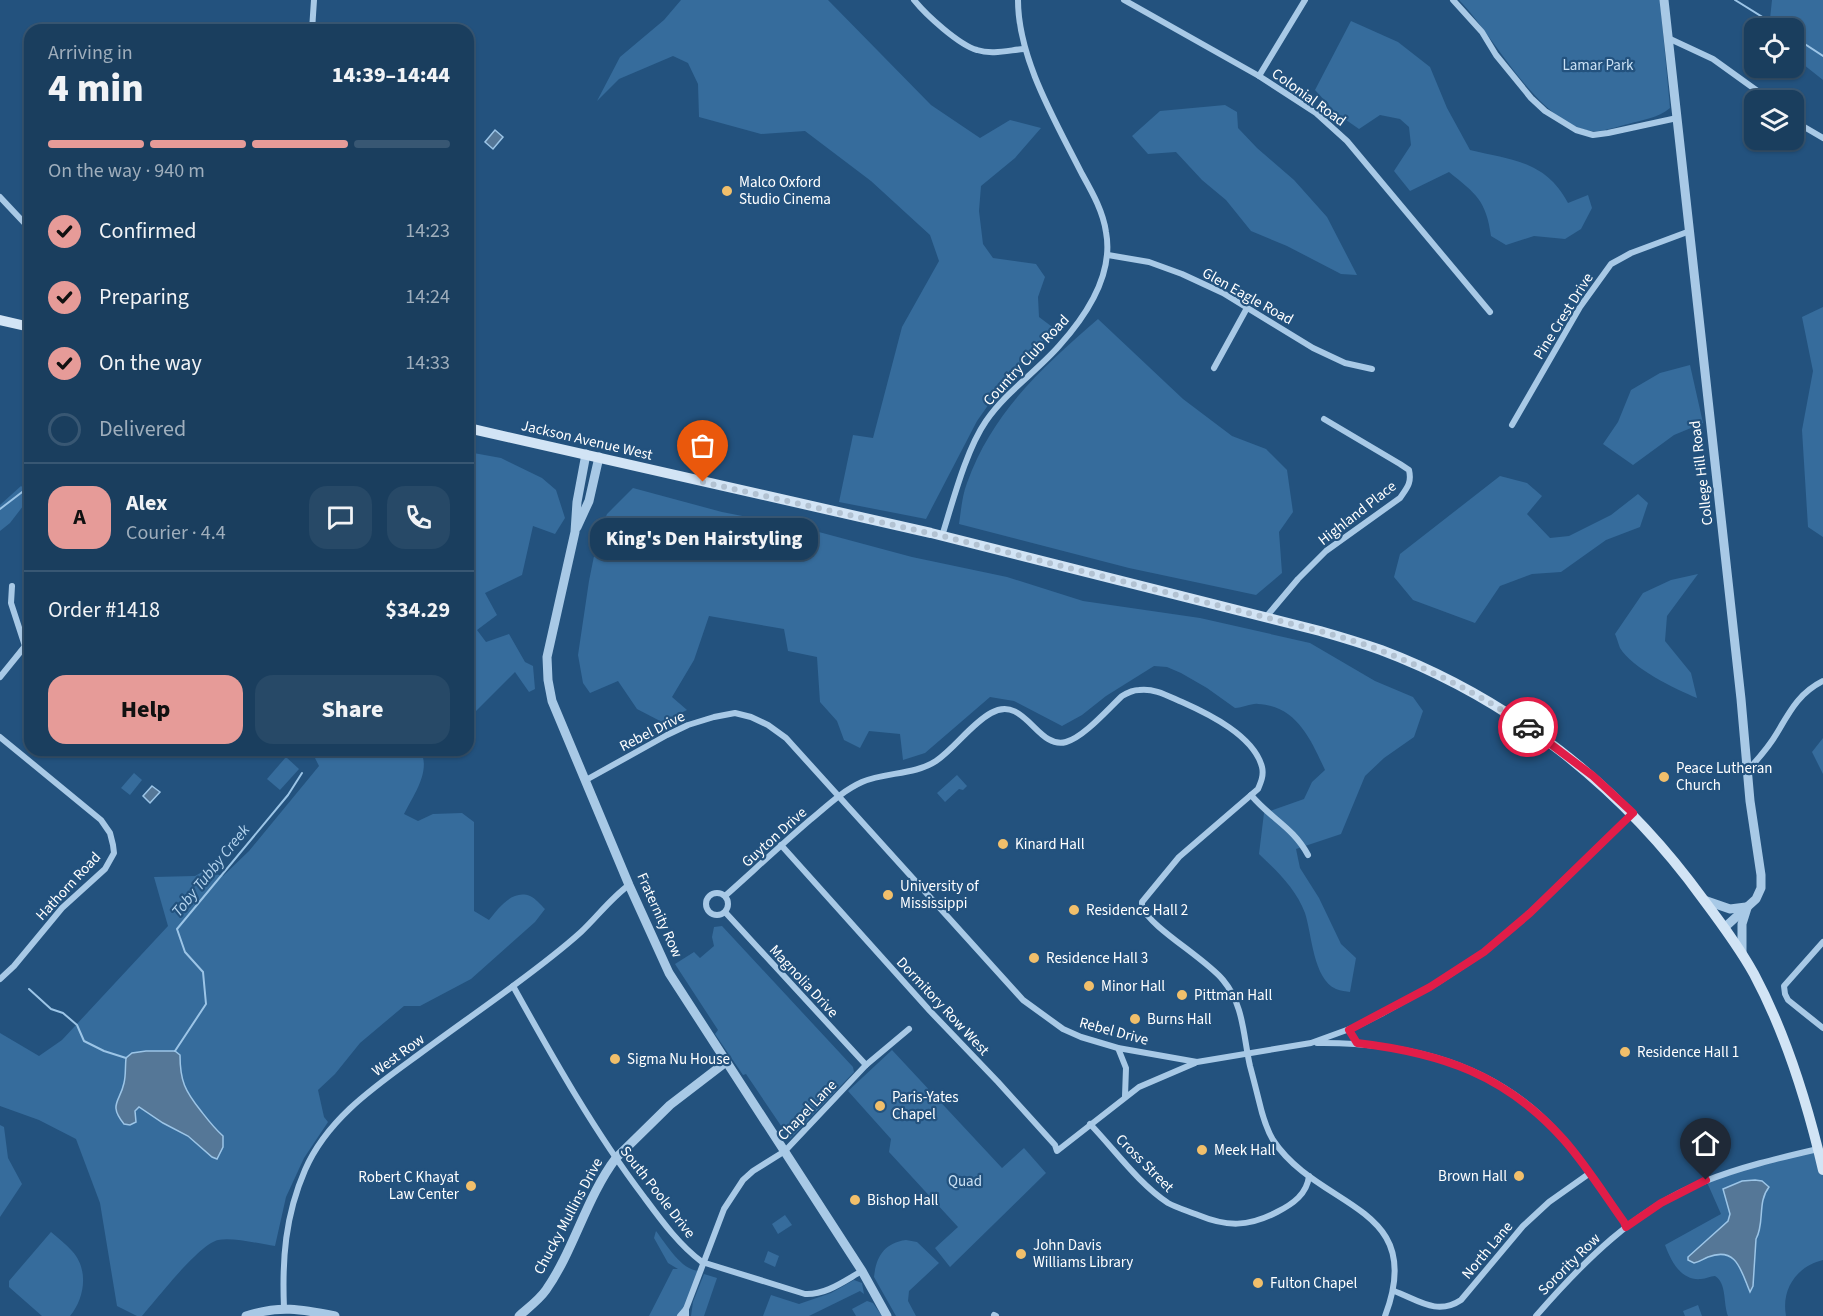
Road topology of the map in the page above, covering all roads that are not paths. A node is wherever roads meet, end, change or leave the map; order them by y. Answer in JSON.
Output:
{"nodes":[{"id":1,"x":314,"y":0,"type":"edge"},
{"id":2,"x":914,"y":0,"type":"edge"},
{"id":3,"x":1018,"y":0,"type":"edge"},
{"id":4,"x":1124,"y":0,"type":"edge"},
{"id":5,"x":1305,"y":0,"type":"edge"},
{"id":6,"x":1453,"y":0,"type":"edge"},
{"id":7,"x":1664,"y":0,"type":"edge"},
{"id":8,"x":312,"y":24,"type":"edge"},
{"id":9,"x":1668,"y":38,"type":"junction"},
{"id":10,"x":1024,"y":49,"type":"junction"},
{"id":11,"x":1259,"y":76,"type":"junction"},
{"id":12,"x":1756,"y":90,"type":"edge"},
{"id":13,"x":1677,"y":118,"type":"junction"},
{"id":14,"x":1804,"y":127,"type":"edge"},
{"id":15,"x":1823,"y":138,"type":"edge"},
{"id":16,"x":0,"y":197,"type":"edge"},
{"id":17,"x":24,"y":223,"type":"edge"},
{"id":18,"x":1690,"y":231,"type":"junction"},
{"id":19,"x":1108,"y":255,"type":"junction"},
{"id":20,"x":1247,"y":308,"type":"junction"},
{"id":21,"x":1490,"y":312,"type":"dead end"},
{"id":22,"x":0,"y":320,"type":"edge"},
{"id":23,"x":24,"y":326,"type":"edge"},
{"id":24,"x":1214,"y":368,"type":"dead end"},
{"id":25,"x":1372,"y":369,"type":"dead end"},
{"id":26,"x":1324,"y":419,"type":"dead end"},
{"id":27,"x":1512,"y":424,"type":"dead end"},
{"id":28,"x":474,"y":429,"type":"edge"},
{"id":29,"x":586,"y":454,"type":"junction"},
{"id":30,"x":599,"y":457,"type":"junction"},
{"id":31,"x":574,"y":532,"type":"junction"},
{"id":32,"x":942,"y":536,"type":"junction"},
{"id":33,"x":12,"y":586,"type":"dead end"},
{"id":34,"x":1266,"y":617,"type":"junction"},
{"id":35,"x":24,"y":634,"type":"edge"},
{"id":36,"x":24,"y":648,"type":"edge"},
{"id":37,"x":0,"y":677,"type":"edge"},
{"id":38,"x":1823,"y":681,"type":"edge"},
{"id":39,"x":0,"y":737,"type":"edge"},
{"id":40,"x":1749,"y":770,"type":"junction"},
{"id":41,"x":586,"y":780,"type":"junction"},
{"id":42,"x":1251,"y":795,"type":"junction"},
{"id":43,"x":838,"y":796,"type":"junction"},
{"id":44,"x":1633,"y":813,"type":"junction"},
{"id":45,"x":781,"y":845,"type":"junction"},
{"id":46,"x":1308,"y":855,"type":"dead end"},
{"id":47,"x":629,"y":885,"type":"junction"},
{"id":48,"x":725,"y":896,"type":"junction"},
{"id":49,"x":1704,"y":900,"type":"junction"},
{"id":50,"x":1748,"y":906,"type":"junction"},
{"id":51,"x":725,"y":912,"type":"junction"},
{"id":52,"x":1724,"y":928,"type":"junction"},
{"id":53,"x":1823,"y":942,"type":"edge"},
{"id":54,"x":1742,"y":954,"type":"junction"},
{"id":55,"x":0,"y":979,"type":"edge"},
{"id":56,"x":513,"y":986,"type":"junction"},
{"id":57,"x":1823,"y":1028,"type":"edge"},
{"id":58,"x":909,"y":1029,"type":"dead end"},
{"id":59,"x":1349,"y":1030,"type":"junction"},
{"id":60,"x":1311,"y":1043,"type":"junction"},
{"id":61,"x":1357,"y":1043,"type":"junction"},
{"id":62,"x":1118,"y":1048,"type":"junction"},
{"id":63,"x":1248,"y":1054,"type":"junction"},
{"id":64,"x":726,"y":1062,"type":"junction"},
{"id":65,"x":1197,"y":1062,"type":"junction"},
{"id":66,"x":866,"y":1065,"type":"junction"},
{"id":67,"x":1125,"y":1096,"type":"junction"},
{"id":68,"x":1090,"y":1124,"type":"junction"},
{"id":69,"x":1820,"y":1148,"type":"edge"},
{"id":70,"x":785,"y":1151,"type":"junction"},
{"id":71,"x":616,"y":1158,"type":"junction"},
{"id":72,"x":1823,"y":1170,"type":"edge"},
{"id":73,"x":1590,"y":1173,"type":"junction"},
{"id":74,"x":1309,"y":1176,"type":"junction"},
{"id":75,"x":1626,"y":1227,"type":"junction"},
{"id":76,"x":702,"y":1262,"type":"junction"},
{"id":77,"x":862,"y":1271,"type":"junction"},
{"id":78,"x":1394,"y":1292,"type":"junction"},
{"id":79,"x":284,"y":1308,"type":"junction"},
{"id":80,"x":686,"y":1312,"type":"edge"},
{"id":81,"x":246,"y":1316,"type":"edge"},
{"id":82,"x":334,"y":1316,"type":"edge"},
{"id":83,"x":519,"y":1316,"type":"edge"},
{"id":84,"x":680,"y":1316,"type":"edge"},
{"id":85,"x":887,"y":1316,"type":"edge"},
{"id":86,"x":1385,"y":1316,"type":"edge"},
{"id":87,"x":1536,"y":1316,"type":"edge"}],
"edges":[{"from":1,"to":8,"type":"street"},
{"from":2,"to":10,"type":"street"},
{"from":3,"to":10,"type":"street","name":"Country Club Road"},
{"from":4,"to":11,"type":"street","name":"Colonial Road"},
{"from":5,"to":11,"type":"street"},
{"from":6,"to":13,"type":"street"},
{"from":7,"to":9,"type":"street","name":"College Hill Road"},
{"from":9,"to":12,"type":"street"},
{"from":9,"to":13,"type":"street","name":"College Hill Road"},
{"from":10,"to":19,"type":"street","name":"Country Club Road"},
{"from":11,"to":21,"type":"street","name":"Colonial Road"},
{"from":13,"to":18,"type":"street","name":"College Hill Road"},
{"from":14,"to":15,"type":"street"},
{"from":16,"to":17,"type":"street"},
{"from":18,"to":27,"type":"street","name":"Pine Crest Drive"},
{"from":18,"to":40,"type":"street","name":"College Hill Road"},
{"from":19,"to":20,"type":"street","name":"Glen Eagle Road"},
{"from":19,"to":32,"type":"street","name":"Country Club Road"},
{"from":20,"to":24,"type":"street"},
{"from":20,"to":25,"type":"street","name":"Glen Eagle Road"},
{"from":22,"to":23,"type":"main road"},
{"from":26,"to":34,"type":"street","name":"Highland Place"},
{"from":28,"to":29,"type":"main road","name":"Jackson Avenue West"},
{"from":29,"to":30,"type":"main road","name":"Jackson Avenue West"},
{"from":29,"to":31,"type":"street","name":"Fraternity Row"},
{"from":30,"to":31,"type":"street","name":"Fraternity Row"},
{"from":30,"to":32,"type":"main road","name":"Jackson Avenue West"},
{"from":31,"to":41,"type":"street","name":"Fraternity Row"},
{"from":32,"to":34,"type":"main road","name":"Jackson Avenue West"},
{"from":33,"to":35,"type":"street"},
{"from":34,"to":44,"type":"main road","name":"Jackson Avenue West"},
{"from":36,"to":37,"type":"street"},
{"from":38,"to":40,"type":"street"},
{"from":39,"to":55,"type":"street","name":"Hathorn Road"},
{"from":40,"to":50,"type":"street","name":"College Hill Road"},
{"from":41,"to":43,"type":"street","name":"Rebel Drive"},
{"from":41,"to":47,"type":"street","name":"Fraternity Row"},
{"from":42,"to":43,"type":"street","name":"Guyton Drive"},
{"from":42,"to":46,"type":"street"},
{"from":42,"to":63,"type":"street"},
{"from":43,"to":45,"type":"street","name":"Guyton Drive"},
{"from":43,"to":62,"type":"street","name":"Rebel Drive"},
{"from":44,"to":49,"type":"main road","name":"Jackson Avenue West"},
{"from":44,"to":59,"type":"street","name":"Rebel Drive"},
{"from":45,"to":48,"type":"street","name":"Guyton Drive"},
{"from":45,"to":68,"type":"street","name":"Dormitory Row West"},
{"from":47,"to":56,"type":"street","name":"West Row"},
{"from":47,"to":64,"type":"street","name":"Fraternity Row"},
{"from":48,"to":51,"type":"street"},
{"from":48,"to":51,"type":"street","name":"Guyton Drive"},
{"from":49,"to":50,"type":"street"},
{"from":49,"to":52,"type":"main road","name":"Jackson Avenue West"},
{"from":50,"to":52,"type":"street","name":"College Hill Road"},
{"from":50,"to":54,"type":"street"},
{"from":51,"to":66,"type":"street","name":"Magnolia Drive"},
{"from":52,"to":54,"type":"main road","name":"Jackson Avenue West"},
{"from":53,"to":57,"type":"street"},
{"from":54,"to":69,"type":"main road","name":"Jackson Avenue West"},
{"from":56,"to":71,"type":"street","name":"South Poole Drive"},
{"from":56,"to":79,"type":"street","name":"West Row"},
{"from":58,"to":66,"type":"street","name":"Chapel Lane"},
{"from":59,"to":60,"type":"street","name":"Rebel Drive"},
{"from":59,"to":61,"type":"street"},
{"from":60,"to":61,"type":"street"},
{"from":60,"to":63,"type":"street","name":"Rebel Drive"},
{"from":61,"to":73,"type":"street"},
{"from":62,"to":65,"type":"street","name":"Rebel Drive"},
{"from":62,"to":67,"type":"street"},
{"from":63,"to":65,"type":"street","name":"Rebel Drive"},
{"from":63,"to":74,"type":"street"},
{"from":64,"to":70,"type":"street","name":"Fraternity Row"},
{"from":64,"to":71,"type":"street","name":"Chucky Mullins Drive"},
{"from":65,"to":67,"type":"street","name":"Dormitory Row West"},
{"from":66,"to":70,"type":"street","name":"Chapel Lane"},
{"from":67,"to":68,"type":"street","name":"Dormitory Row West"},
{"from":68,"to":74,"type":"street","name":"Cross Street"},
{"from":69,"to":72,"type":"main road","name":"Jackson Avenue West"},
{"from":69,"to":75,"type":"street","name":"Sorority Row"},
{"from":70,"to":76,"type":"street","name":"Chapel Lane"},
{"from":70,"to":77,"type":"street","name":"Fraternity Row"},
{"from":71,"to":76,"type":"street","name":"South Poole Drive"},
{"from":71,"to":83,"type":"street","name":"Chucky Mullins Drive"},
{"from":73,"to":75,"type":"street"},
{"from":73,"to":78,"type":"street","name":"North Lane"},
{"from":74,"to":78,"type":"street"},
{"from":75,"to":87,"type":"street","name":"Sorority Row"},
{"from":76,"to":77,"type":"street","name":"South Poole Drive"},
{"from":76,"to":80,"type":"street","name":"Chapel Lane"},
{"from":77,"to":85,"type":"street","name":"Fraternity Row"},
{"from":78,"to":86,"type":"street"},
{"from":79,"to":81,"type":"street"},
{"from":79,"to":82,"type":"street"},
{"from":80,"to":84,"type":"street","name":"Chapel Lane"}]}
